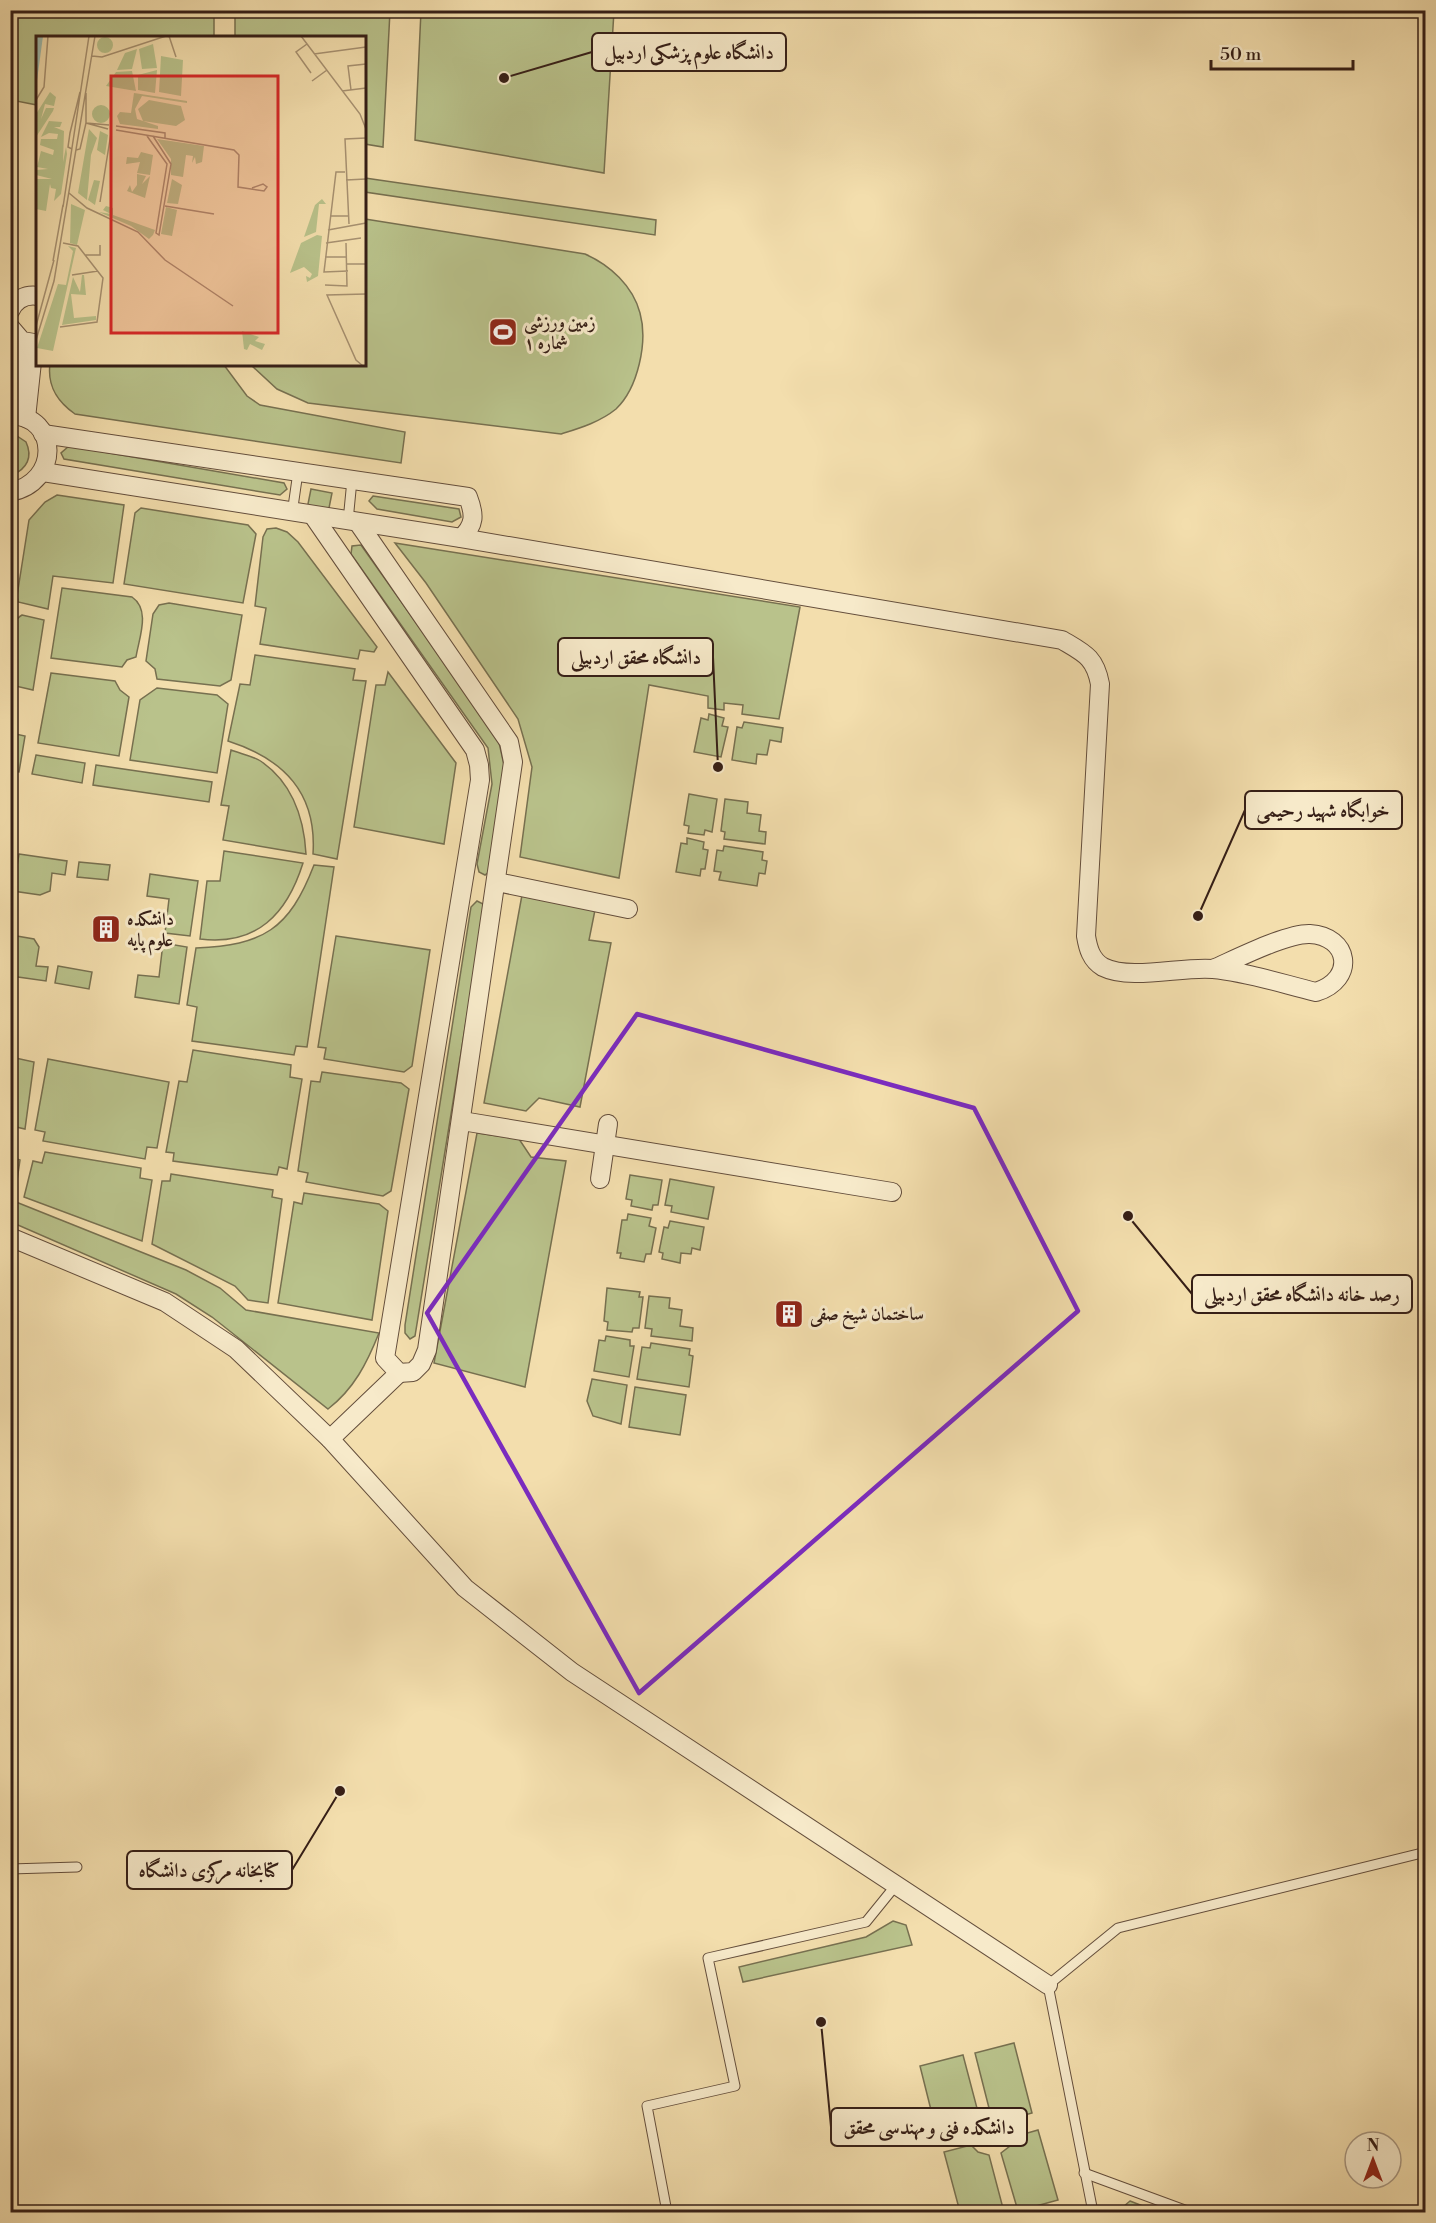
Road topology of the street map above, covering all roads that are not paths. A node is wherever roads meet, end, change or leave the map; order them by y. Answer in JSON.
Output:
{"nodes":[{"id":1,"x":36,"y":296,"type":"edge"},
{"id":2,"x":10,"y":311,"type":"edge"},
{"id":3,"x":26,"y":338,"type":"edge"},
{"id":4,"x":16,"y":415,"type":"edge"},
{"id":5,"x":43,"y":434,"type":"junction"},
{"id":6,"x":43,"y":472,"type":"junction"},
{"id":7,"x":298,"y":472,"type":"junction"},
{"id":8,"x":352,"y":480,"type":"junction"},
{"id":9,"x":10,"y":492,"type":"edge"},
{"id":10,"x":292,"y":514,"type":"junction"},
{"id":11,"x":314,"y":517,"type":"junction"},
{"id":12,"x":354,"y":522,"type":"junction"},
{"id":13,"x":461,"y":538,"type":"junction"},
{"id":14,"x":497,"y":882,"type":"junction"},
{"id":15,"x":628,"y":909,"type":"dead end"},
{"id":16,"x":1213,"y":969,"type":"junction"},
{"id":17,"x":462,"y":1120,"type":"junction"},
{"id":18,"x":609,"y":1124,"type":"dead end"},
{"id":19,"x":605,"y":1144,"type":"junction"},
{"id":20,"x":600,"y":1179,"type":"dead end"},
{"id":21,"x":892,"y":1192,"type":"dead end"},
{"id":22,"x":10,"y":1237,"type":"edge"},
{"id":23,"x":399,"y":1373,"type":"junction"},
{"id":24,"x":330,"y":1439,"type":"junction"},
{"id":25,"x":1425,"y":1852,"type":"edge"},
{"id":26,"x":77,"y":1867,"type":"dead end"},
{"id":27,"x":10,"y":1869,"type":"edge"},
{"id":28,"x":896,"y":1885,"type":"junction"},
{"id":29,"x":1048,"y":1985,"type":"junction"},
{"id":30,"x":1084,"y":2173,"type":"junction"},
{"id":31,"x":667,"y":2212,"type":"edge"},
{"id":32,"x":1093,"y":2212,"type":"edge"},
{"id":33,"x":1190,"y":2212,"type":"edge"}],
"edges":[{"from":1,"to":2,"type":"street"},
{"from":3,"to":4,"type":"street"},
{"from":4,"to":5,"type":"street"},
{"from":5,"to":6,"type":"street"},
{"from":5,"to":7,"type":"street"},
{"from":6,"to":9,"type":"street"},
{"from":6,"to":10,"type":"street"},
{"from":7,"to":8,"type":"street"},
{"from":7,"to":10,"type":"lane"},
{"from":8,"to":12,"type":"lane"},
{"from":8,"to":13,"type":"street"},
{"from":10,"to":11,"type":"street"},
{"from":11,"to":12,"type":"street"},
{"from":11,"to":23,"type":"street"},
{"from":12,"to":13,"type":"street"},
{"from":12,"to":14,"type":"street"},
{"from":13,"to":16,"type":"street"},
{"from":14,"to":15,"type":"street"},
{"from":14,"to":17,"type":"street"},
{"from":16,"to":16,"type":"street"},
{"from":17,"to":19,"type":"street"},
{"from":17,"to":23,"type":"street"},
{"from":18,"to":19,"type":"street"},
{"from":19,"to":20,"type":"street"},
{"from":19,"to":21,"type":"street"},
{"from":22,"to":24,"type":"street"},
{"from":23,"to":24,"type":"street"},
{"from":24,"to":28,"type":"street"},
{"from":25,"to":29,"type":"lane"},
{"from":26,"to":27,"type":"lane"},
{"from":28,"to":29,"type":"street"},
{"from":28,"to":31,"type":"lane"},
{"from":29,"to":30,"type":"lane"},
{"from":30,"to":32,"type":"lane"},
{"from":30,"to":33,"type":"lane"}]}
